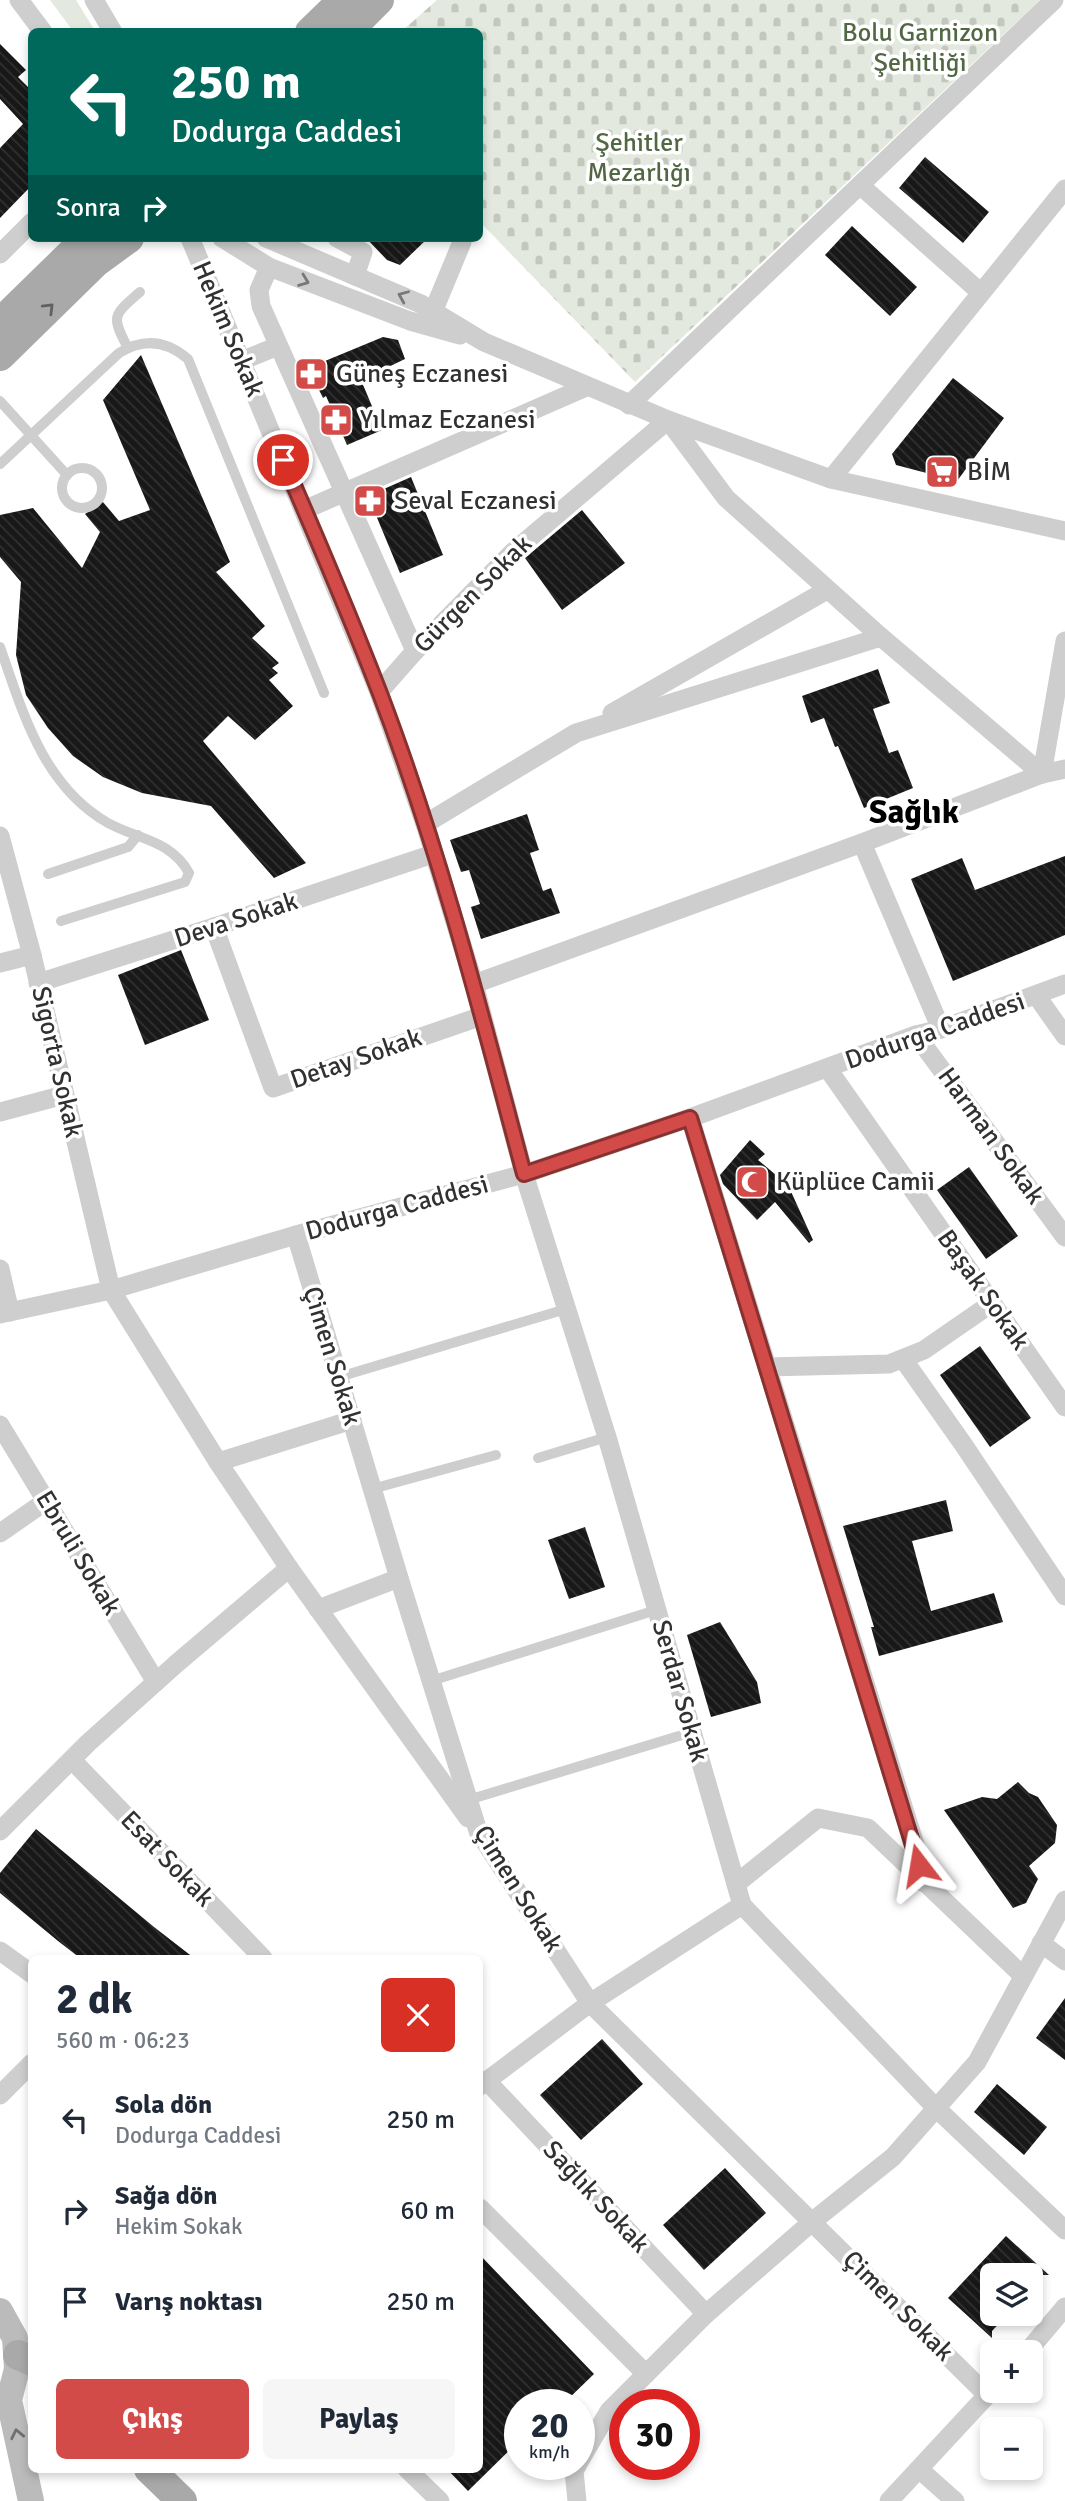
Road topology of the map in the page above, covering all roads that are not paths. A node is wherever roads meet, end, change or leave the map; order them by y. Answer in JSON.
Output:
{"nodes":[{"id":1,"x":19,"y":0,"type":"edge"},
{"id":2,"x":94,"y":0,"type":"edge"},
{"id":3,"x":379,"y":0,"type":"edge"},
{"id":4,"x":1054,"y":0,"type":"edge"},
{"id":5,"x":337,"y":10,"type":"edge"},
{"id":6,"x":41,"y":28,"type":"edge"},
{"id":7,"x":111,"y":28,"type":"edge"},
{"id":8,"x":315,"y":28,"type":"edge"},
{"id":9,"x":861,"y":186,"type":"junction"},
{"id":10,"x":1065,"y":188,"type":"edge"},
{"id":11,"x":28,"y":226,"type":"edge"},
{"id":12,"x":83,"y":242,"type":"edge"},
{"id":13,"x":123,"y":242,"type":"edge"},
{"id":14,"x":192,"y":242,"type":"edge"},
{"id":15,"x":228,"y":242,"type":"edge"},
{"id":16,"x":274,"y":242,"type":"edge"},
{"id":17,"x":345,"y":242,"type":"edge"},
{"id":18,"x":462,"y":242,"type":"edge"},
{"id":19,"x":0,"y":254,"type":"edge"},
{"id":20,"x":269,"y":267,"type":"junction"},
{"id":21,"x":355,"y":276,"type":"junction"},
{"id":22,"x":140,"y":292,"type":"dead end"},
{"id":23,"x":980,"y":292,"type":"junction"},
{"id":24,"x":433,"y":312,"type":"junction"},
{"id":25,"x":0,"y":323,"type":"edge"},
{"id":26,"x":484,"y":342,"type":"junction"},
{"id":27,"x":278,"y":345,"type":"junction"},
{"id":28,"x":128,"y":348,"type":"junction"},
{"id":29,"x":0,"y":356,"type":"edge"},
{"id":30,"x":242,"y":361,"type":"junction"},
{"id":31,"x":586,"y":387,"type":"junction"},
{"id":32,"x":0,"y":401,"type":"edge"},
{"id":33,"x":629,"y":405,"type":"junction"},
{"id":34,"x":668,"y":420,"type":"junction"},
{"id":35,"x":31,"y":435,"type":"junction"},
{"id":36,"x":0,"y":464,"type":"edge"},
{"id":37,"x":67,"y":475,"type":"junction"},
{"id":38,"x":831,"y":479,"type":"junction"},
{"id":39,"x":345,"y":491,"type":"junction"},
{"id":40,"x":304,"y":510,"type":"junction"},
{"id":41,"x":1065,"y":531,"type":"edge"},
{"id":42,"x":827,"y":590,"type":"junction"},
{"id":43,"x":881,"y":637,"type":"junction"},
{"id":44,"x":1065,"y":641,"type":"edge"},
{"id":45,"x":0,"y":647,"type":"edge"},
{"id":46,"x":415,"y":651,"type":"junction"},
{"id":47,"x":379,"y":692,"type":"junction"},
{"id":48,"x":324,"y":693,"type":"dead end"},
{"id":49,"x":576,"y":733,"type":"junction"},
{"id":50,"x":1065,"y":769,"type":"edge"},
{"id":51,"x":1042,"y":774,"type":"junction"},
{"id":52,"x":425,"y":824,"type":"junction"},
{"id":53,"x":138,"y":835,"type":"junction"},
{"id":54,"x":0,"y":836,"type":"edge"},
{"id":55,"x":863,"y":843,"type":"junction"},
{"id":56,"x":433,"y":854,"type":"junction"},
{"id":57,"x":48,"y":874,"type":"dead end"},
{"id":58,"x":61,"y":921,"type":"dead end"},
{"id":59,"x":215,"y":927,"type":"junction"},
{"id":60,"x":32,"y":955,"type":"junction"},
{"id":61,"x":0,"y":963,"type":"edge"},
{"id":62,"x":38,"y":983,"type":"junction"},
{"id":63,"x":474,"y":984,"type":"junction"},
{"id":64,"x":1065,"y":984,"type":"edge"},
{"id":65,"x":1036,"y":995,"type":"junction"},
{"id":66,"x":482,"y":1016,"type":"junction"},
{"id":67,"x":941,"y":1029,"type":"junction"},
{"id":68,"x":916,"y":1035,"type":"junction"},
{"id":69,"x":1065,"y":1036,"type":"edge"},
{"id":70,"x":828,"y":1069,"type":"junction"},
{"id":71,"x":64,"y":1095,"type":"junction"},
{"id":72,"x":0,"y":1112,"type":"edge"},
{"id":73,"x":690,"y":1118,"type":"junction"},
{"id":74,"x":524,"y":1174,"type":"junction"},
{"id":75,"x":296,"y":1234,"type":"junction"},
{"id":76,"x":1065,"y":1237,"type":"edge"},
{"id":77,"x":0,"y":1269,"type":"edge"},
{"id":78,"x":111,"y":1290,"type":"junction"},
{"id":79,"x":992,"y":1303,"type":"junction"},
{"id":80,"x":566,"y":1309,"type":"junction"},
{"id":81,"x":5,"y":1313,"type":"edge"},
{"id":82,"x":903,"y":1359,"type":"junction"},
{"id":83,"x":767,"y":1367,"type":"junction"},
{"id":84,"x":339,"y":1377,"type":"junction"},
{"id":85,"x":1065,"y":1407,"type":"edge"},
{"id":86,"x":352,"y":1420,"type":"junction"},
{"id":87,"x":0,"y":1425,"type":"edge"},
{"id":88,"x":607,"y":1437,"type":"junction"},
{"id":89,"x":496,"y":1455,"type":"dead end"},
{"id":90,"x":538,"y":1458,"type":"dead end"},
{"id":91,"x":218,"y":1462,"type":"junction"},
{"id":92,"x":372,"y":1489,"type":"junction"},
{"id":93,"x":46,"y":1501,"type":"junction"},
{"id":94,"x":0,"y":1533,"type":"edge"},
{"id":95,"x":289,"y":1568,"type":"junction"},
{"id":96,"x":399,"y":1578,"type":"junction"},
{"id":97,"x":1065,"y":1596,"type":"edge"},
{"id":98,"x":318,"y":1609,"type":"junction"},
{"id":99,"x":656,"y":1610,"type":"junction"},
{"id":100,"x":431,"y":1681,"type":"junction"},
{"id":101,"x":156,"y":1682,"type":"junction"},
{"id":102,"x":692,"y":1732,"type":"junction"},
{"id":103,"x":72,"y":1760,"type":"junction"},
{"id":104,"x":468,"y":1800,"type":"junction"},
{"id":105,"x":0,"y":1831,"type":"edge"},
{"id":106,"x":478,"y":1831,"type":"junction"},
{"id":107,"x":922,"y":1882,"type":"junction"},
{"id":108,"x":736,"y":1884,"type":"junction"},
{"id":109,"x":1065,"y":1900,"type":"edge"},
{"id":110,"x":741,"y":1905,"type":"junction"},
{"id":111,"x":1041,"y":1943,"type":"junction"},
{"id":112,"x":0,"y":1951,"type":"edge"},
{"id":113,"x":260,"y":1955,"type":"edge"},
{"id":114,"x":1065,"y":1961,"type":"edge"},
{"id":115,"x":28,"y":1971,"type":"edge"},
{"id":116,"x":1023,"y":1976,"type":"junction"},
{"id":117,"x":590,"y":2003,"type":"junction"},
{"id":118,"x":28,"y":2067,"type":"edge"},
{"id":119,"x":483,"y":2083,"type":"edge"},
{"id":120,"x":0,"y":2095,"type":"edge"},
{"id":121,"x":936,"y":2108,"type":"junction"},
{"id":122,"x":483,"y":2211,"type":"edge"},
{"id":123,"x":813,"y":2221,"type":"junction"},
{"id":124,"x":1065,"y":2230,"type":"edge"},
{"id":125,"x":1065,"y":2307,"type":"edge"},
{"id":126,"x":0,"y":2311,"type":"edge"},
{"id":127,"x":706,"y":2314,"type":"junction"},
{"id":128,"x":1037,"y":2340,"type":"edge"},
{"id":129,"x":25,"y":2358,"type":"edge"},
{"id":130,"x":646,"y":2374,"type":"junction"},
{"id":131,"x":980,"y":2383,"type":"edge"},
{"id":132,"x":28,"y":2385,"type":"edge"},
{"id":133,"x":5,"y":2399,"type":"edge"},
{"id":134,"x":981,"y":2403,"type":"edge"},
{"id":135,"x":595,"y":2435,"type":"edge"},
{"id":136,"x":919,"y":2469,"type":"junction"},
{"id":137,"x":411,"y":2473,"type":"edge"},
{"id":138,"x":575,"y":2480,"type":"edge"},
{"id":139,"x":31,"y":2501,"type":"edge"},
{"id":140,"x":440,"y":2501,"type":"edge"},
{"id":141,"x":578,"y":2501,"type":"edge"},
{"id":142,"x":889,"y":2501,"type":"edge"},
{"id":143,"x":955,"y":2501,"type":"edge"}],
"edges":[{"from":1,"to":6,"type":"street"},
{"from":2,"to":7,"type":"street"},
{"from":3,"to":5,"type":"main road"},
{"from":4,"to":9,"type":"street"},
{"from":5,"to":8,"type":"main road"},
{"from":9,"to":23,"type":"street"},
{"from":9,"to":33,"type":"street"},
{"from":10,"to":23,"type":"street"},
{"from":11,"to":19,"type":"street"},
{"from":12,"to":25,"type":"main road"},
{"from":29,"to":13,"type":"main road","one_way":true},
{"from":14,"to":30,"type":"street","name":"Hekim Sokak"},
{"from":15,"to":20,"type":"street"},
{"from":16,"to":21,"type":"street"},
{"from":17,"to":21,"type":"street"},
{"from":18,"to":24,"type":"street"},
{"from":20,"to":26,"type":"street","one_way":true},
{"from":20,"to":27,"type":"street"},
{"from":24,"to":21,"type":"street","one_way":true},
{"from":22,"to":28,"type":"lane"},
{"from":23,"to":38,"type":"street"},
{"from":24,"to":26,"type":"street"},
{"from":26,"to":31,"type":"street"},
{"from":27,"to":30,"type":"street"},
{"from":27,"to":39,"type":"street"},
{"from":28,"to":35,"type":"lane"},
{"from":28,"to":48,"type":"lane"},
{"from":30,"to":40,"type":"street","name":"Hekim Sokak"},
{"from":31,"to":33,"type":"street"},
{"from":31,"to":39,"type":"street"},
{"from":32,"to":35,"type":"lane"},
{"from":33,"to":34,"type":"street"},
{"from":34,"to":38,"type":"street"},
{"from":34,"to":42,"type":"street"},
{"from":34,"to":46,"type":"street","name":"Gürgen Sokak"},
{"from":35,"to":36,"type":"lane"},
{"from":35,"to":37,"type":"lane"},
{"from":37,"to":37,"type":"lane"},
{"from":38,"to":41,"type":"street"},
{"from":39,"to":40,"type":"street"},
{"from":39,"to":46,"type":"street"},
{"from":40,"to":47,"type":"street","name":"Hekim Sokak"},
{"from":42,"to":43,"type":"street"},
{"from":42,"to":49,"type":"street"},
{"from":43,"to":49,"type":"street"},
{"from":43,"to":51,"type":"street"},
{"from":44,"to":51,"type":"street"},
{"from":45,"to":53,"type":"lane"},
{"from":46,"to":47,"type":"street","name":"Gürgen Sokak"},
{"from":47,"to":52,"type":"street","name":"Hekim Sokak"},
{"from":49,"to":52,"type":"street"},
{"from":50,"to":51,"type":"street"},
{"from":51,"to":55,"type":"street"},
{"from":52,"to":56,"type":"street","name":"Hekim Sokak"},
{"from":53,"to":57,"type":"lane"},
{"from":53,"to":58,"type":"lane"},
{"from":54,"to":60,"type":"street","name":"Sigorta Sokak"},
{"from":55,"to":63,"type":"street"},
{"from":55,"to":67,"type":"street"},
{"from":56,"to":59,"type":"street","name":"Deva Sokak"},
{"from":56,"to":63,"type":"street","name":"Hekim Sokak"},
{"from":59,"to":62,"type":"street","name":"Deva Sokak"},
{"from":59,"to":66,"type":"street","name":"Detay Sokak"},
{"from":60,"to":61,"type":"street"},
{"from":60,"to":62,"type":"street","name":"Sigorta Sokak"},
{"from":62,"to":71,"type":"street","name":"Sigorta Sokak"},
{"from":63,"to":66,"type":"street","name":"Hekim Sokak"},
{"from":64,"to":65,"type":"street","name":"Dodurga Caddesi"},
{"from":65,"to":67,"type":"street","name":"Dodurga Caddesi"},
{"from":65,"to":69,"type":"street"},
{"from":66,"to":74,"type":"street","name":"Hekim Sokak"},
{"from":67,"to":68,"type":"street","name":"Dodurga Caddesi"},
{"from":68,"to":70,"type":"street","name":"Dodurga Caddesi"},
{"from":68,"to":76,"type":"street","name":"Harman Sokak"},
{"from":70,"to":73,"type":"street","name":"Dodurga Caddesi"},
{"from":70,"to":79,"type":"street","name":"Başak Sokak"},
{"from":71,"to":72,"type":"street"},
{"from":71,"to":78,"type":"street","name":"Sigorta Sokak"},
{"from":73,"to":74,"type":"street","name":"Dodurga Caddesi"},
{"from":73,"to":83,"type":"street"},
{"from":74,"to":75,"type":"street","name":"Dodurga Caddesi"},
{"from":74,"to":80,"type":"street","name":"Serdar Sokak"},
{"from":75,"to":78,"type":"street","name":"Dodurga Caddesi"},
{"from":75,"to":84,"type":"street","name":"Çimen Sokak"},
{"from":77,"to":81,"type":"street"},
{"from":78,"to":81,"type":"street","name":"Dodurga Caddesi"},
{"from":78,"to":91,"type":"street","name":"Sigorta Sokak"},
{"from":79,"to":82,"type":"street"},
{"from":79,"to":85,"type":"street","name":"Başak Sokak"},
{"from":80,"to":84,"type":"lane"},
{"from":80,"to":88,"type":"street","name":"Serdar Sokak"},
{"from":82,"to":83,"type":"street"},
{"from":82,"to":97,"type":"street"},
{"from":83,"to":107,"type":"street"},
{"from":84,"to":86,"type":"street","name":"Çimen Sokak"},
{"from":86,"to":91,"type":"street"},
{"from":86,"to":92,"type":"street","name":"Çimen Sokak"},
{"from":87,"to":93,"type":"street","name":"Ebruli Sokak"},
{"from":88,"to":90,"type":"lane"},
{"from":88,"to":99,"type":"street","name":"Serdar Sokak"},
{"from":89,"to":92,"type":"lane"},
{"from":91,"to":95,"type":"street","name":"Sigorta Sokak"},
{"from":92,"to":96,"type":"street","name":"Çimen Sokak"},
{"from":93,"to":94,"type":"street"},
{"from":93,"to":101,"type":"street","name":"Ebruli Sokak"},
{"from":95,"to":98,"type":"street","name":"Sigorta Sokak"},
{"from":95,"to":101,"type":"street"},
{"from":96,"to":98,"type":"street"},
{"from":96,"to":100,"type":"street","name":"Çimen Sokak"},
{"from":98,"to":106,"type":"street","name":"Sigorta Sokak"},
{"from":99,"to":100,"type":"lane"},
{"from":99,"to":102,"type":"street","name":"Serdar Sokak"},
{"from":100,"to":104,"type":"street","name":"Çimen Sokak"},
{"from":101,"to":103,"type":"street"},
{"from":102,"to":104,"type":"lane"},
{"from":102,"to":108,"type":"street","name":"Serdar Sokak"},
{"from":103,"to":105,"type":"street"},
{"from":103,"to":113,"type":"street","name":"Esat Sokak"},
{"from":104,"to":106,"type":"street","name":"Çimen Sokak"},
{"from":106,"to":117,"type":"street","name":"Çimen Sokak"},
{"from":107,"to":108,"type":"street"},
{"from":107,"to":116,"type":"street"},
{"from":108,"to":110,"type":"street","name":"Serdar Sokak"},
{"from":109,"to":111,"type":"street"},
{"from":110,"to":117,"type":"street"},
{"from":110,"to":121,"type":"street"},
{"from":111,"to":114,"type":"street"},
{"from":111,"to":116,"type":"street"},
{"from":112,"to":115,"type":"street"},
{"from":116,"to":121,"type":"street"},
{"from":117,"to":119,"type":"street"},
{"from":117,"to":123,"type":"street","name":"Çimen Sokak"},
{"from":118,"to":120,"type":"street"},
{"from":119,"to":127,"type":"street","name":"Sağlık Sokak"},
{"from":121,"to":123,"type":"street"},
{"from":121,"to":124,"type":"street"},
{"from":122,"to":130,"type":"street"},
{"from":123,"to":127,"type":"street"},
{"from":123,"to":131,"type":"street","name":"Çimen Sokak"},
{"from":125,"to":128,"type":"street"},
{"from":126,"to":129,"type":"main road"},
{"from":127,"to":130,"type":"street"},
{"from":129,"to":133,"type":"main road"},
{"from":130,"to":135,"type":"street"},
{"from":132,"to":133,"type":"street"},
{"from":139,"to":133,"type":"main road","one_way":true},
{"from":134,"to":136,"type":"street"},
{"from":136,"to":142,"type":"street"},
{"from":136,"to":143,"type":"street"},
{"from":137,"to":140,"type":"street"},
{"from":138,"to":141,"type":"street"}]}
